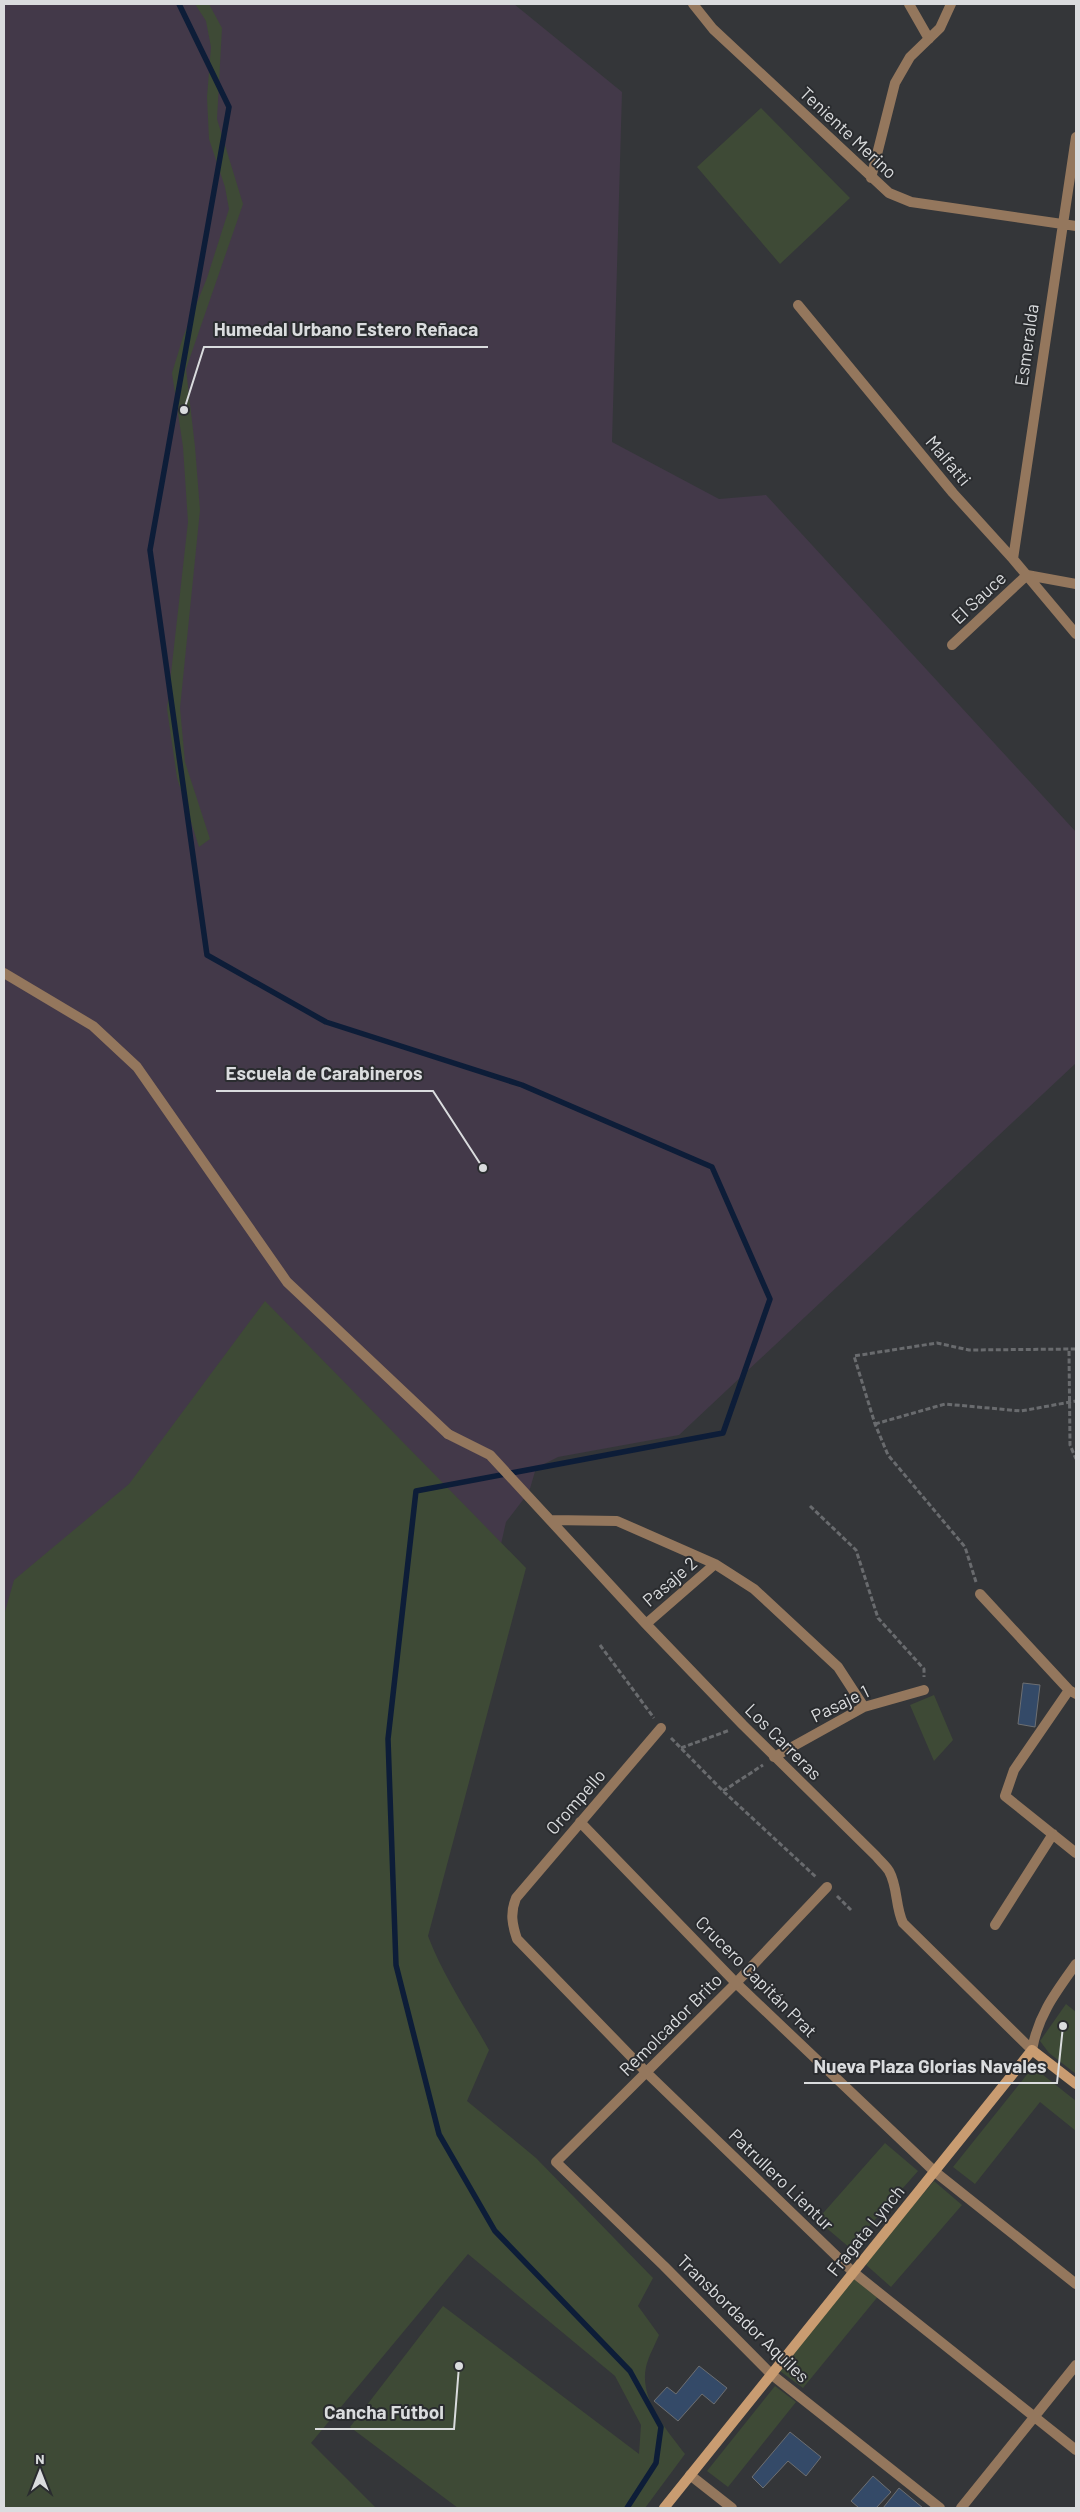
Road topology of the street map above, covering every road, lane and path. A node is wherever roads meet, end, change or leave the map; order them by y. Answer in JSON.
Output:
{"nodes":[{"id":1,"x":693,"y":4,"type":"edge"},
{"id":2,"x":909,"y":4,"type":"edge"},
{"id":3,"x":951,"y":4,"type":"edge"},
{"id":4,"x":929,"y":39,"type":"junction"},
{"id":5,"x":1076,"y":137,"type":"edge"},
{"id":6,"x":871,"y":178,"type":"junction"},
{"id":7,"x":1062,"y":224,"type":"junction"},
{"id":8,"x":1076,"y":226,"type":"edge"},
{"id":9,"x":798,"y":305,"type":"dead end"},
{"id":10,"x":1013,"y":559,"type":"junction"},
{"id":11,"x":1027,"y":575,"type":"junction"},
{"id":12,"x":1076,"y":584,"type":"edge"},
{"id":13,"x":1076,"y":634,"type":"edge"},
{"id":14,"x":952,"y":645,"type":"dead end"},
{"id":15,"x":4,"y":974,"type":"edge"},
{"id":16,"x":1076,"y":1349,"type":"edge"},
{"id":17,"x":1069,"y":1351,"type":"junction"},
{"id":18,"x":1076,"y":1401,"type":"edge"},
{"id":19,"x":1070,"y":1403,"type":"junction"},
{"id":20,"x":874,"y":1424,"type":"junction"},
{"id":21,"x":1076,"y":1459,"type":"edge"},
{"id":22,"x":810,"y":1506,"type":"dead end"},
{"id":23,"x":552,"y":1520,"type":"junction"},
{"id":24,"x":715,"y":1564,"type":"junction"},
{"id":25,"x":980,"y":1594,"type":"joint"},
{"id":26,"x":646,"y":1624,"type":"junction"},
{"id":27,"x":600,"y":1646,"type":"dead end"},
{"id":28,"x":924,"y":1690,"type":"joint"},
{"id":29,"x":1072,"y":1692,"type":"edge"},
{"id":30,"x":864,"y":1707,"type":"junction"},
{"id":31,"x":743,"y":1725,"type":"junction"},
{"id":32,"x":661,"y":1728,"type":"junction"},
{"id":33,"x":681,"y":1748,"type":"junction"},
{"id":34,"x":774,"y":1758,"type":"junction"},
{"id":35,"x":723,"y":1791,"type":"junction"},
{"id":36,"x":580,"y":1822,"type":"junction"},
{"id":37,"x":1054,"y":1834,"type":"junction"},
{"id":38,"x":1076,"y":1852,"type":"edge"},
{"id":39,"x":827,"y":1887,"type":"junction"},
{"id":40,"x":516,"y":1898,"type":"joint"},
{"id":41,"x":851,"y":1910,"type":"dead end"},
{"id":42,"x":995,"y":1926,"type":"dead end"},
{"id":43,"x":1076,"y":1964,"type":"edge"},
{"id":44,"x":736,"y":1983,"type":"junction"},
{"id":45,"x":1032,"y":2050,"type":"junction"},
{"id":46,"x":647,"y":2073,"type":"junction"},
{"id":47,"x":1076,"y":2084,"type":"edge"},
{"id":48,"x":556,"y":2162,"type":"joint"},
{"id":49,"x":934,"y":2171,"type":"junction"},
{"id":50,"x":853,"y":2272,"type":"junction"},
{"id":51,"x":1076,"y":2284,"type":"edge"},
{"id":52,"x":1076,"y":2365,"type":"edge"},
{"id":53,"x":771,"y":2374,"type":"junction"},
{"id":54,"x":1035,"y":2417,"type":"junction"},
{"id":55,"x":1076,"y":2450,"type":"edge"},
{"id":56,"x":690,"y":2475,"type":"junction"},
{"id":57,"x":664,"y":2508,"type":"edge"},
{"id":58,"x":732,"y":2508,"type":"edge"},
{"id":59,"x":940,"y":2508,"type":"edge"},
{"id":60,"x":961,"y":2508,"type":"edge"}],
"edges":[{"from":1,"to":6,"type":"street","name":"Teniente Merino"},
{"from":2,"to":4,"type":"street"},
{"from":3,"to":4,"type":"street"},
{"from":4,"to":6,"type":"street"},
{"from":5,"to":7,"type":"street","name":"Esmeralda"},
{"from":6,"to":7,"type":"street","name":"Teniente Merino"},
{"from":7,"to":8,"type":"street","name":"Teniente Merino"},
{"from":7,"to":10,"type":"street","name":"Esmeralda"},
{"from":9,"to":10,"type":"street","name":"Malfatti"},
{"from":10,"to":11,"type":"street","name":"Malfatti"},
{"from":11,"to":12,"type":"street"},
{"from":11,"to":13,"type":"street","name":"Malfatti"},
{"from":11,"to":14,"type":"street","name":"El Sauce"},
{"from":15,"to":23,"type":"street","name":"Los Carreras"},
{"from":16,"to":17,"type":"path"},
{"from":17,"to":19,"type":"path"},
{"from":17,"to":20,"type":"path"},
{"from":18,"to":19,"type":"path"},
{"from":19,"to":20,"type":"path"},
{"from":19,"to":21,"type":"path"},
{"from":20,"to":25,"type":"path"},
{"from":22,"to":28,"type":"path"},
{"from":23,"to":24,"type":"street"},
{"from":23,"to":26,"type":"street","name":"Los Carreras"},
{"from":24,"to":26,"type":"street","name":"Pasaje 2"},
{"from":24,"to":30,"type":"street"},
{"from":25,"to":29,"type":"street"},
{"from":26,"to":31,"type":"street","name":"Los Carreras"},
{"from":27,"to":32,"type":"path"},
{"from":28,"to":30,"type":"street","name":"Pasaje 1"},
{"from":29,"to":37,"type":"street"},
{"from":30,"to":34,"type":"street","name":"Pasaje 1"},
{"from":31,"to":33,"type":"path"},
{"from":31,"to":34,"type":"street","name":"Los Carreras"},
{"from":32,"to":33,"type":"path"},
{"from":32,"to":36,"type":"street","name":"Orompello"},
{"from":33,"to":35,"type":"path"},
{"from":34,"to":35,"type":"path"},
{"from":34,"to":45,"type":"street","name":"Los Carreras"},
{"from":35,"to":39,"type":"path"},
{"from":36,"to":40,"type":"street","name":"Orompello"},
{"from":36,"to":44,"type":"street","name":"Crucero Capitán Prat"},
{"from":37,"to":38,"type":"street"},
{"from":37,"to":42,"type":"street"},
{"from":39,"to":41,"type":"path"},
{"from":39,"to":44,"type":"street","name":"Remolcador Brito"},
{"from":40,"to":46,"type":"street","name":"Patrullero Lientur"},
{"from":43,"to":45,"type":"street","name":"Fragata Lynch"},
{"from":44,"to":46,"type":"street","name":"Remolcador Brito"},
{"from":44,"to":49,"type":"street","name":"Crucero Capitán Prat"},
{"from":45,"to":47,"type":"street","name":"Los Carreras"},
{"from":45,"to":49,"type":"street","name":"Fragata Lynch"},
{"from":46,"to":48,"type":"street","name":"Remolcador Brito"},
{"from":46,"to":50,"type":"street","name":"Patrullero Lientur"},
{"from":48,"to":53,"type":"street","name":"Transbordador Aquiles"},
{"from":49,"to":50,"type":"street","name":"Fragata Lynch"},
{"from":49,"to":51,"type":"street","name":"Crucero Capitán Prat"},
{"from":50,"to":53,"type":"street","name":"Fragata Lynch"},
{"from":50,"to":54,"type":"street","name":"Patrullero Lientur"},
{"from":52,"to":54,"type":"street"},
{"from":53,"to":56,"type":"street","name":"Fragata Lynch"},
{"from":53,"to":59,"type":"street","name":"Transbordador Aquiles"},
{"from":54,"to":55,"type":"street","name":"Patrullero Lientur"},
{"from":54,"to":60,"type":"street"},
{"from":56,"to":57,"type":"street","name":"Fragata Lynch"},
{"from":56,"to":58,"type":"street"}]}
